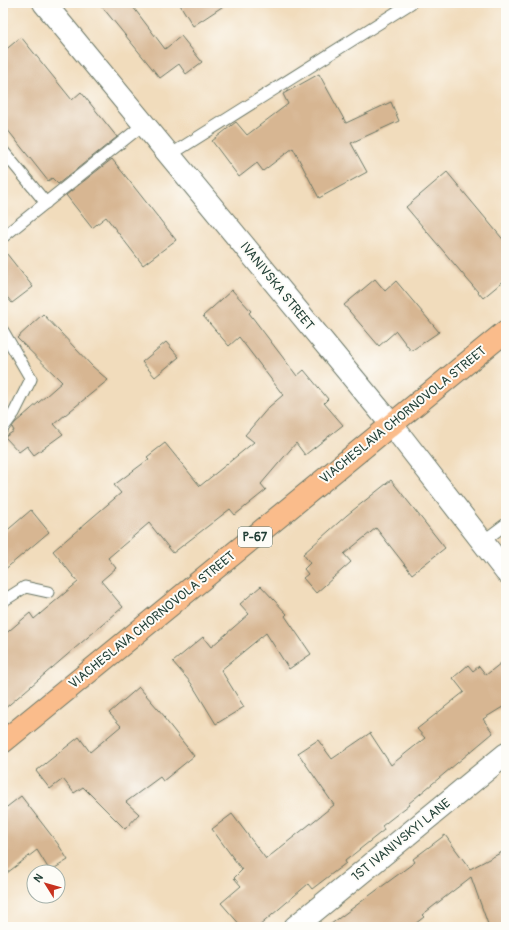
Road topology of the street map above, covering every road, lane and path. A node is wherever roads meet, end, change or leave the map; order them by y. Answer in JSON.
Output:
{"nodes":[{"id":1,"x":44,"y":3,"type":"edge"},
{"id":2,"x":411,"y":3,"type":"edge"},
{"id":3,"x":144,"y":124,"type":"junction"},
{"id":4,"x":3,"y":151,"type":"edge"},
{"id":5,"x":170,"y":155,"type":"junction"},
{"id":6,"x":46,"y":202,"type":"junction"},
{"id":7,"x":3,"y":237,"type":"edge"},
{"id":8,"x":3,"y":331,"type":"edge"},
{"id":9,"x":506,"y":331,"type":"edge"},
{"id":10,"x":392,"y":425,"type":"junction"},
{"id":11,"x":3,"y":428,"type":"edge"},
{"id":12,"x":506,"y":524,"type":"edge"},
{"id":13,"x":482,"y":542,"type":"junction"},
{"id":14,"x":506,"y":572,"type":"edge"},
{"id":15,"x":48,"y":592,"type":"dead end"},
{"id":16,"x":3,"y":601,"type":"edge"},
{"id":17,"x":3,"y":742,"type":"edge"},
{"id":18,"x":506,"y":754,"type":"edge"},
{"id":19,"x":295,"y":927,"type":"edge"}],
"edges":[{"from":1,"to":3,"type":"street","name":"IVANIVSKA STREET"},
{"from":2,"to":5,"type":"lane"},
{"from":3,"to":5,"type":"street","name":"IVANIVSKA STREET"},
{"from":3,"to":6,"type":"lane"},
{"from":4,"to":6,"type":"lane"},
{"from":5,"to":10,"type":"street","name":"IVANIVSKA STREET"},
{"from":6,"to":7,"type":"lane"},
{"from":8,"to":11,"type":"lane"},
{"from":9,"to":10,"type":"main road","name":"VIACHESLAVA CHORNOVOLA STREET","number":"Р-67"},
{"from":10,"to":13,"type":"street","name":"IVANIVSKA STREET"},
{"from":10,"to":17,"type":"main road","name":"VIACHESLAVA CHORNOVOLA STREET","number":"Р-67"},
{"from":12,"to":13,"type":"lane"},
{"from":13,"to":14,"type":"street","name":"IVANIVSKA STREET"},
{"from":15,"to":16,"type":"lane"},
{"from":18,"to":19,"type":"street","name":"1ST IVANIVSKYI LANE"}]}
